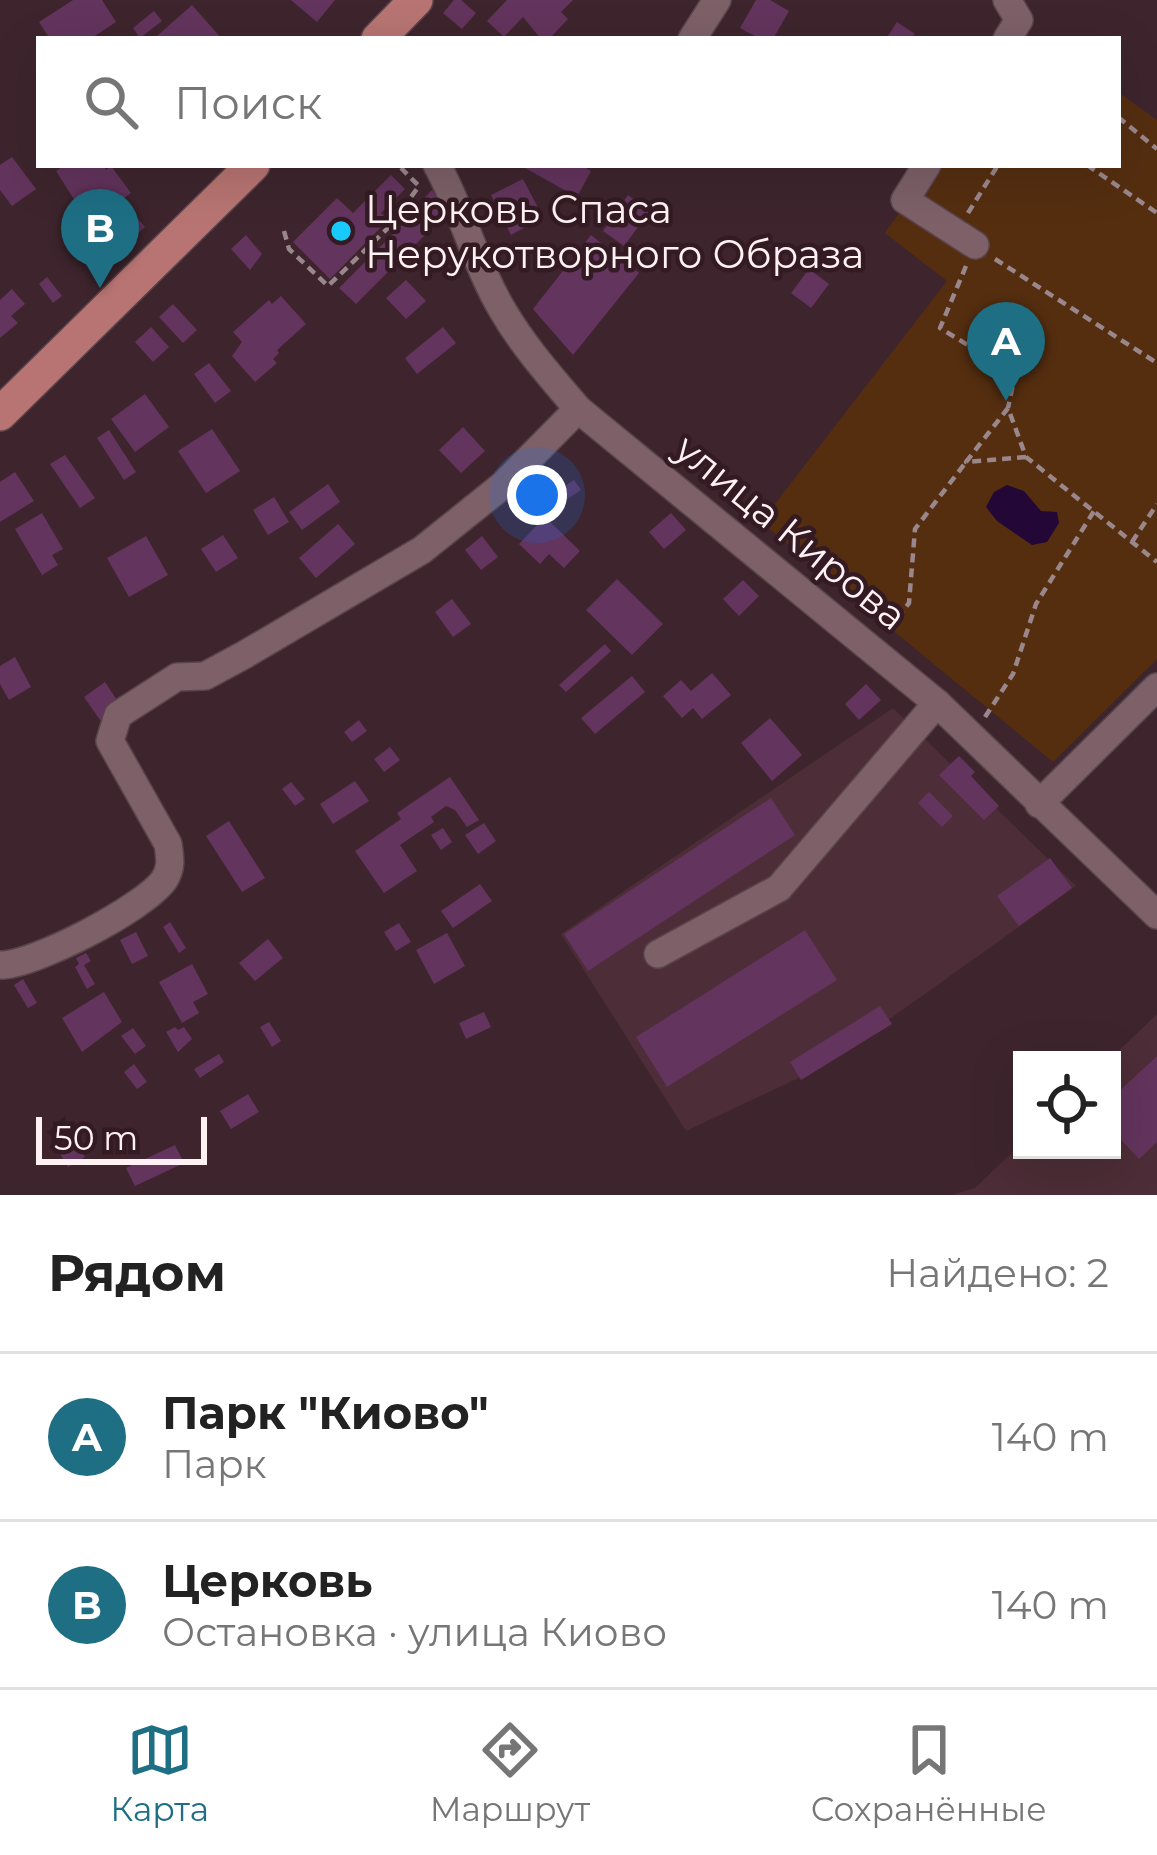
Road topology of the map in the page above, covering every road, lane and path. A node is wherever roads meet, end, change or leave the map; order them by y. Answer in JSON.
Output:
{"nodes":[{"id":1,"x":416,"y":0,"type":"edge"},
{"id":2,"x":717,"y":0,"type":"edge"},
{"id":3,"x":382,"y":36,"type":"edge"},
{"id":4,"x":694,"y":36,"type":"edge"},
{"id":5,"x":1121,"y":119,"type":"edge"},
{"id":6,"x":1157,"y":148,"type":"edge"},
{"id":7,"x":250,"y":168,"type":"edge"},
{"id":8,"x":401,"y":168,"type":"dead end"},
{"id":9,"x":439,"y":168,"type":"edge"},
{"id":10,"x":925,"y":168,"type":"edge"},
{"id":11,"x":997,"y":168,"type":"edge"},
{"id":12,"x":1091,"y":168,"type":"edge"},
{"id":13,"x":1157,"y":214,"type":"edge"},
{"id":14,"x":284,"y":231,"type":"dead end"},
{"id":15,"x":965,"y":239,"type":"junction"},
{"id":16,"x":1157,"y":363,"type":"edge"},
{"id":17,"x":1008,"y":408,"type":"junction"},
{"id":18,"x":578,"y":409,"type":"junction"},
{"id":19,"x":0,"y":414,"type":"edge"},
{"id":20,"x":1026,"y":457,"type":"junction"},
{"id":21,"x":966,"y":462,"type":"junction"},
{"id":22,"x":1157,"y":504,"type":"edge"},
{"id":23,"x":1094,"y":512,"type":"junction"},
{"id":24,"x":1132,"y":542,"type":"junction"},
{"id":25,"x":1157,"y":562,"type":"edge"},
{"id":26,"x":874,"y":649,"type":"junction"},
{"id":27,"x":1157,"y":687,"type":"edge"},
{"id":28,"x":937,"y":703,"type":"junction"},
{"id":29,"x":972,"y":737,"type":"junction"},
{"id":30,"x":1039,"y":804,"type":"junction"},
{"id":31,"x":1157,"y":915,"type":"edge"},
{"id":32,"x":658,"y":954,"type":"dead end"},
{"id":33,"x":0,"y":965,"type":"edge"}],
"edges":[{"from":1,"to":3,"type":"main road"},
{"from":2,"to":4,"type":"street"},
{"from":5,"to":6,"type":"path"},
{"from":7,"to":19,"type":"main road"},
{"from":8,"to":14,"type":"path"},
{"from":9,"to":18,"type":"street","name":"улица Кирова"},
{"from":10,"to":15,"type":"street"},
{"from":11,"to":15,"type":"path"},
{"from":12,"to":13,"type":"path"},
{"from":15,"to":16,"type":"path"},
{"from":15,"to":17,"type":"path"},
{"from":17,"to":20,"type":"path"},
{"from":17,"to":21,"type":"path"},
{"from":18,"to":26,"type":"street","name":"улица Кирова"},
{"from":18,"to":33,"type":"street"},
{"from":20,"to":21,"type":"path"},
{"from":20,"to":23,"type":"path"},
{"from":21,"to":26,"type":"path"},
{"from":22,"to":24,"type":"path"},
{"from":23,"to":24,"type":"path"},
{"from":23,"to":29,"type":"path"},
{"from":24,"to":25,"type":"path"},
{"from":26,"to":28,"type":"street","name":"улица Кирова"},
{"from":27,"to":30,"type":"street"},
{"from":28,"to":29,"type":"street","name":"улица Кирова"},
{"from":28,"to":32,"type":"street"},
{"from":29,"to":30,"type":"street","name":"улица Кирова"},
{"from":30,"to":31,"type":"street","name":"улица Кирова"}]}
